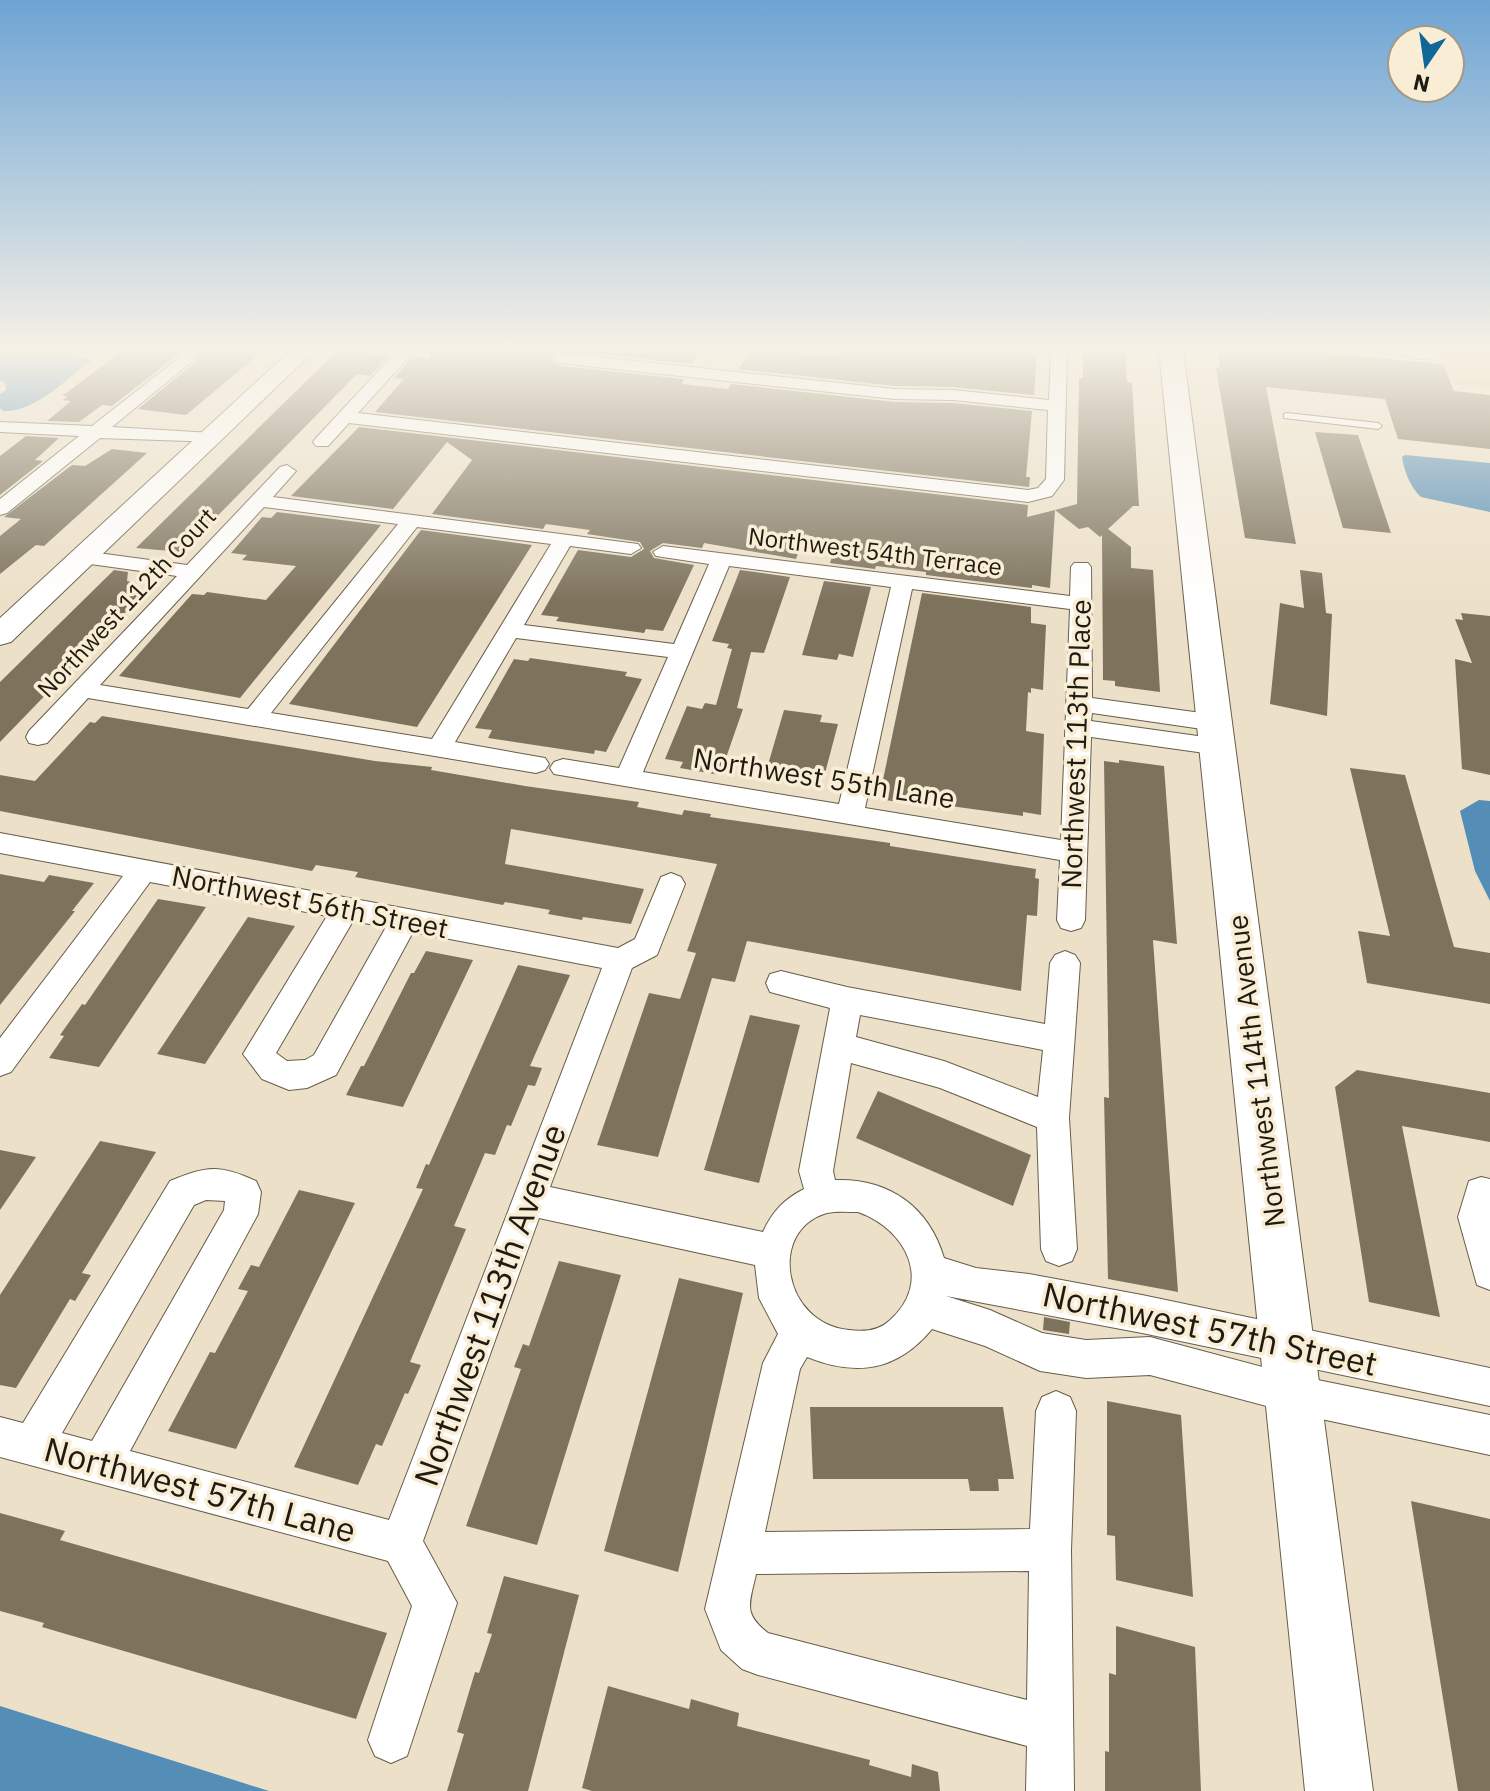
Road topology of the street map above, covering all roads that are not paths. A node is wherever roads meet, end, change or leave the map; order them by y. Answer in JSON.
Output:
{"nodes":[{"id":1,"x":94,"y":435,"type":"edge"},
{"id":2,"x":164,"y":435,"type":"edge"},
{"id":3,"x":216,"y":435,"type":"edge"},
{"id":4,"x":329,"y":435,"type":"edge"},
{"id":5,"x":493,"y":435,"type":"edge"},
{"id":6,"x":1057,"y":435,"type":"edge"},
{"id":7,"x":1181,"y":435,"type":"edge"},
{"id":8,"x":212,"y":438,"type":"junction"},
{"id":9,"x":322,"y":442,"type":"dead end"},
{"id":10,"x":287,"y":471,"type":"dead end"},
{"id":11,"x":259,"y":501,"type":"junction"},
{"id":12,"x":0,"y":509,"type":"edge"},
{"id":13,"x":412,"y":520,"type":"junction"},
{"id":14,"x":564,"y":539,"type":"junction"},
{"id":15,"x":631,"y":548,"type":"dead end"},
{"id":16,"x":663,"y":552,"type":"dead end"},
{"id":17,"x":83,"y":557,"type":"junction"},
{"id":18,"x":722,"y":559,"type":"junction"},
{"id":19,"x":1081,"y":567,"type":"dead end"},
{"id":20,"x":192,"y":572,"type":"junction"},
{"id":21,"x":903,"y":581,"type":"junction"},
{"id":22,"x":1081,"y":604,"type":"junction"},
{"id":23,"x":510,"y":630,"type":"junction"},
{"id":24,"x":0,"y":635,"type":"edge"},
{"id":25,"x":682,"y":652,"type":"junction"},
{"id":26,"x":82,"y":690,"type":"junction"},
{"id":27,"x":1079,"y":716,"type":"junction"},
{"id":28,"x":254,"y":718,"type":"junction"},
{"id":29,"x":1217,"y":735,"type":"junction"},
{"id":30,"x":38,"y":737,"type":"dead end"},
{"id":31,"x":439,"y":748,"type":"junction"},
{"id":32,"x":536,"y":764,"type":"dead end"},
{"id":33,"x":563,"y":768,"type":"dead end"},
{"id":34,"x":627,"y":779,"type":"junction"},
{"id":35,"x":850,"y":815,"type":"junction"},
{"id":36,"x":0,"y":843,"type":"edge"},
{"id":37,"x":1074,"y":852,"type":"junction"},
{"id":38,"x":143,"y":870,"type":"junction"},
{"id":39,"x":671,"y":884,"type":"dead end"},
{"id":40,"x":346,"y":908,"type":"junction"},
{"id":41,"x":405,"y":920,"type":"junction"},
{"id":42,"x":1071,"y":920,"type":"dead end"},
{"id":43,"x":620,"y":960,"type":"junction"},
{"id":44,"x":1065,"y":963,"type":"dead end"},
{"id":45,"x":781,"y":983,"type":"dead end"},
{"id":46,"x":847,"y":1000,"type":"junction"},
{"id":47,"x":1059,"y":1040,"type":"junction"},
{"id":48,"x":840,"y":1046,"type":"junction"},
{"id":49,"x":0,"y":1062,"type":"edge"},
{"id":50,"x":1053,"y":1118,"type":"junction"},
{"id":51,"x":1490,"y":1195,"type":"edge"},
{"id":52,"x":823,"y":1198,"type":"junction"},
{"id":53,"x":528,"y":1199,"type":"junction"},
{"id":54,"x":1059,"y":1249,"type":"dead end"},
{"id":55,"x":772,"y":1251,"type":"junction"},
{"id":56,"x":1490,"y":1272,"type":"edge"},
{"id":57,"x":927,"y":1290,"type":"junction"},
{"id":58,"x":1010,"y":1290,"type":"junction"},
{"id":59,"x":801,"y":1332,"type":"junction"},
{"id":60,"x":1007,"y":1337,"type":"junction"},
{"id":61,"x":1290,"y":1369,"type":"junction"},
{"id":62,"x":1490,"y":1387,"type":"edge"},
{"id":63,"x":1056,"y":1411,"type":"dead end"},
{"id":64,"x":1490,"y":1435,"type":"edge"},
{"id":65,"x":16,"y":1441,"type":"edge"},
{"id":66,"x":101,"y":1464,"type":"junction"},
{"id":67,"x":401,"y":1544,"type":"junction"},
{"id":68,"x":1050,"y":1550,"type":"junction"},
{"id":69,"x":740,"y":1553,"type":"junction"},
{"id":70,"x":1050,"y":1729,"type":"junction"},
{"id":71,"x":391,"y":1740,"type":"dead end"},
{"id":72,"x":1050,"y":1791,"type":"edge"},
{"id":73,"x":1339,"y":1791,"type":"edge"}],
"edges":[{"from":1,"to":12,"type":"street"},
{"from":2,"to":8,"type":"street"},
{"from":3,"to":8,"type":"street"},
{"from":4,"to":9,"type":"street"},
{"from":5,"to":6,"type":"street"},
{"from":7,"to":29,"type":"street","name":"Northwest 114th Avenue"},
{"from":8,"to":17,"type":"street"},
{"from":10,"to":11,"type":"street","name":"Northwest 112th Court"},
{"from":11,"to":13,"type":"street"},
{"from":11,"to":20,"type":"street","name":"Northwest 112th Court"},
{"from":13,"to":14,"type":"street"},
{"from":13,"to":28,"type":"street"},
{"from":14,"to":15,"type":"street"},
{"from":14,"to":23,"type":"street"},
{"from":16,"to":18,"type":"street","name":"Northwest 54th Terrace"},
{"from":17,"to":20,"type":"street"},
{"from":17,"to":24,"type":"street"},
{"from":18,"to":21,"type":"street","name":"Northwest 54th Terrace"},
{"from":18,"to":25,"type":"street"},
{"from":19,"to":22,"type":"street","name":"Northwest 113th Place"},
{"from":20,"to":26,"type":"street","name":"Northwest 112th Court"},
{"from":21,"to":22,"type":"street","name":"Northwest 54th Terrace"},
{"from":21,"to":35,"type":"street"},
{"from":22,"to":27,"type":"street","name":"Northwest 113th Place"},
{"from":23,"to":25,"type":"street"},
{"from":23,"to":31,"type":"street"},
{"from":25,"to":34,"type":"street"},
{"from":26,"to":28,"type":"street"},
{"from":26,"to":30,"type":"street","name":"Northwest 112th Court"},
{"from":27,"to":29,"type":"street"},
{"from":27,"to":37,"type":"street","name":"Northwest 113th Place"},
{"from":28,"to":31,"type":"street"},
{"from":29,"to":61,"type":"street","name":"Northwest 114th Avenue"},
{"from":31,"to":32,"type":"street"},
{"from":33,"to":34,"type":"street","name":"Northwest 55th Lane"},
{"from":34,"to":35,"type":"street","name":"Northwest 55th Lane"},
{"from":35,"to":37,"type":"street","name":"Northwest 55th Lane"},
{"from":36,"to":38,"type":"street","name":"Northwest 56th Street"},
{"from":37,"to":42,"type":"street","name":"Northwest 113th Place"},
{"from":38,"to":40,"type":"street","name":"Northwest 56th Street"},
{"from":38,"to":49,"type":"street"},
{"from":39,"to":43,"type":"street"},
{"from":40,"to":41,"type":"street","name":"Northwest 56th Street"},
{"from":40,"to":41,"type":"street"},
{"from":41,"to":43,"type":"street","name":"Northwest 56th Street"},
{"from":43,"to":53,"type":"street","name":"Northwest 113th Avenue"},
{"from":44,"to":47,"type":"street"},
{"from":45,"to":46,"type":"street"},
{"from":46,"to":47,"type":"street"},
{"from":46,"to":48,"type":"street"},
{"from":47,"to":50,"type":"street"},
{"from":48,"to":50,"type":"street"},
{"from":48,"to":52,"type":"street"},
{"from":50,"to":54,"type":"street"},
{"from":51,"to":56,"type":"street"},
{"from":52,"to":55,"type":"street"},
{"from":52,"to":57,"type":"street"},
{"from":53,"to":55,"type":"street"},
{"from":53,"to":67,"type":"street","name":"Northwest 113th Avenue"},
{"from":55,"to":59,"type":"street"},
{"from":57,"to":58,"type":"street","name":"Northwest 57th Street"},
{"from":57,"to":59,"type":"street"},
{"from":57,"to":60,"type":"street","name":"Northwest 57th Street"},
{"from":58,"to":60,"type":"street"},
{"from":58,"to":61,"type":"street","name":"Northwest 57th Street"},
{"from":59,"to":69,"type":"street"},
{"from":60,"to":61,"type":"street","name":"Northwest 57th Street"},
{"from":61,"to":62,"type":"street","name":"Northwest 57th Street"},
{"from":61,"to":64,"type":"street","name":"Northwest 57th Street"},
{"from":61,"to":73,"type":"street","name":"Northwest 114th Avenue"},
{"from":63,"to":68,"type":"street"},
{"from":65,"to":66,"type":"street","name":"Northwest 57th Lane"},
{"from":65,"to":66,"type":"street"},
{"from":66,"to":67,"type":"street","name":"Northwest 57th Lane"},
{"from":67,"to":71,"type":"street"},
{"from":68,"to":69,"type":"street"},
{"from":68,"to":70,"type":"street"},
{"from":69,"to":70,"type":"street"},
{"from":70,"to":72,"type":"street"}]}
